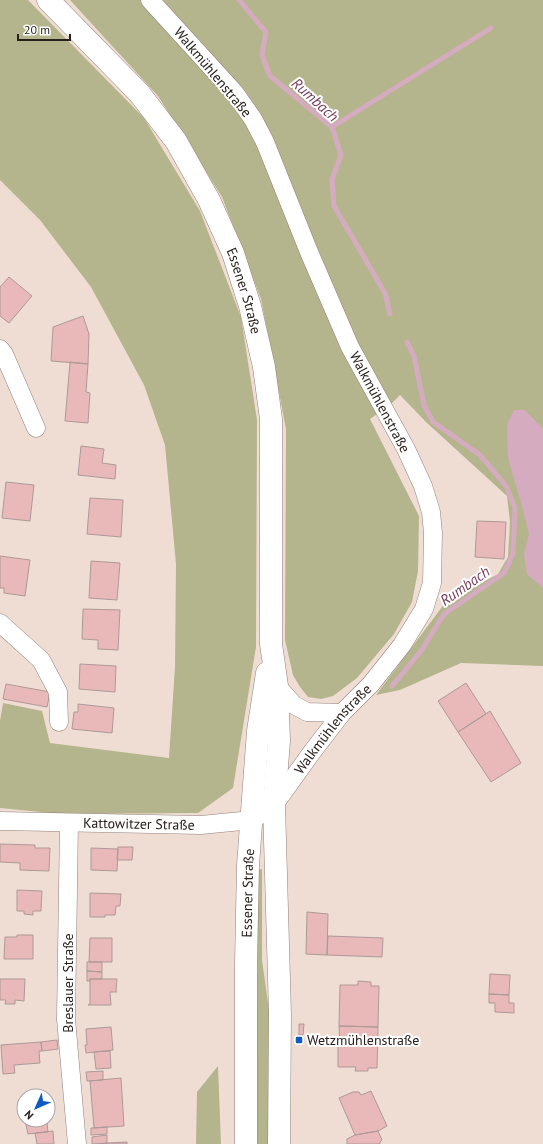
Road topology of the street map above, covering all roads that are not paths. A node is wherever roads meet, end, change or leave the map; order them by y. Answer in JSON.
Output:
{"nodes":[{"id":1,"x":48,"y":0,"type":"edge"},
{"id":2,"x":150,"y":0,"type":"edge"},
{"id":3,"x":0,"y":349,"type":"edge"},
{"id":4,"x":36,"y":428,"type":"dead end"},
{"id":5,"x":0,"y":623,"type":"edge"},
{"id":6,"x":271,"y":644,"type":"junction"},
{"id":7,"x":277,"y":686,"type":"junction"},
{"id":8,"x":342,"y":713,"type":"junction"},
{"id":9,"x":59,"y":722,"type":"dead end"},
{"id":10,"x":274,"y":805,"type":"junction"},
{"id":11,"x":252,"y":820,"type":"junction"},
{"id":12,"x":0,"y":821,"type":"edge"},
{"id":13,"x":69,"y":823,"type":"junction"},
{"id":14,"x":77,"y":1144,"type":"edge"},
{"id":15,"x":246,"y":1144,"type":"edge"},
{"id":16,"x":279,"y":1144,"type":"edge"}],
"edges":[{"from":1,"to":6,"type":"main road","name":"Essener Straße"},
{"from":2,"to":8,"type":"street","name":"Walkmühlenstraße"},
{"from":3,"to":4,"type":"street"},
{"from":5,"to":9,"type":"street"},
{"from":6,"to":7,"type":"main road","name":"Essener Straße"},
{"from":6,"to":11,"type":"main road","name":"Essener Straße"},
{"from":7,"to":8,"type":"street"},
{"from":7,"to":10,"type":"main road","name":"Essener Straße"},
{"from":8,"to":10,"type":"street","name":"Walkmühlenstraße"},
{"from":10,"to":11,"type":"street","name":"Kattowitzer Straße"},
{"from":10,"to":16,"type":"main road","name":"Essener Straße"},
{"from":11,"to":13,"type":"street","name":"Kattowitzer Straße"},
{"from":11,"to":15,"type":"main road","name":"Essener Straße"},
{"from":12,"to":13,"type":"street","name":"Kattowitzer Straße"},
{"from":13,"to":14,"type":"street","name":"Breslauer Straße"}]}
